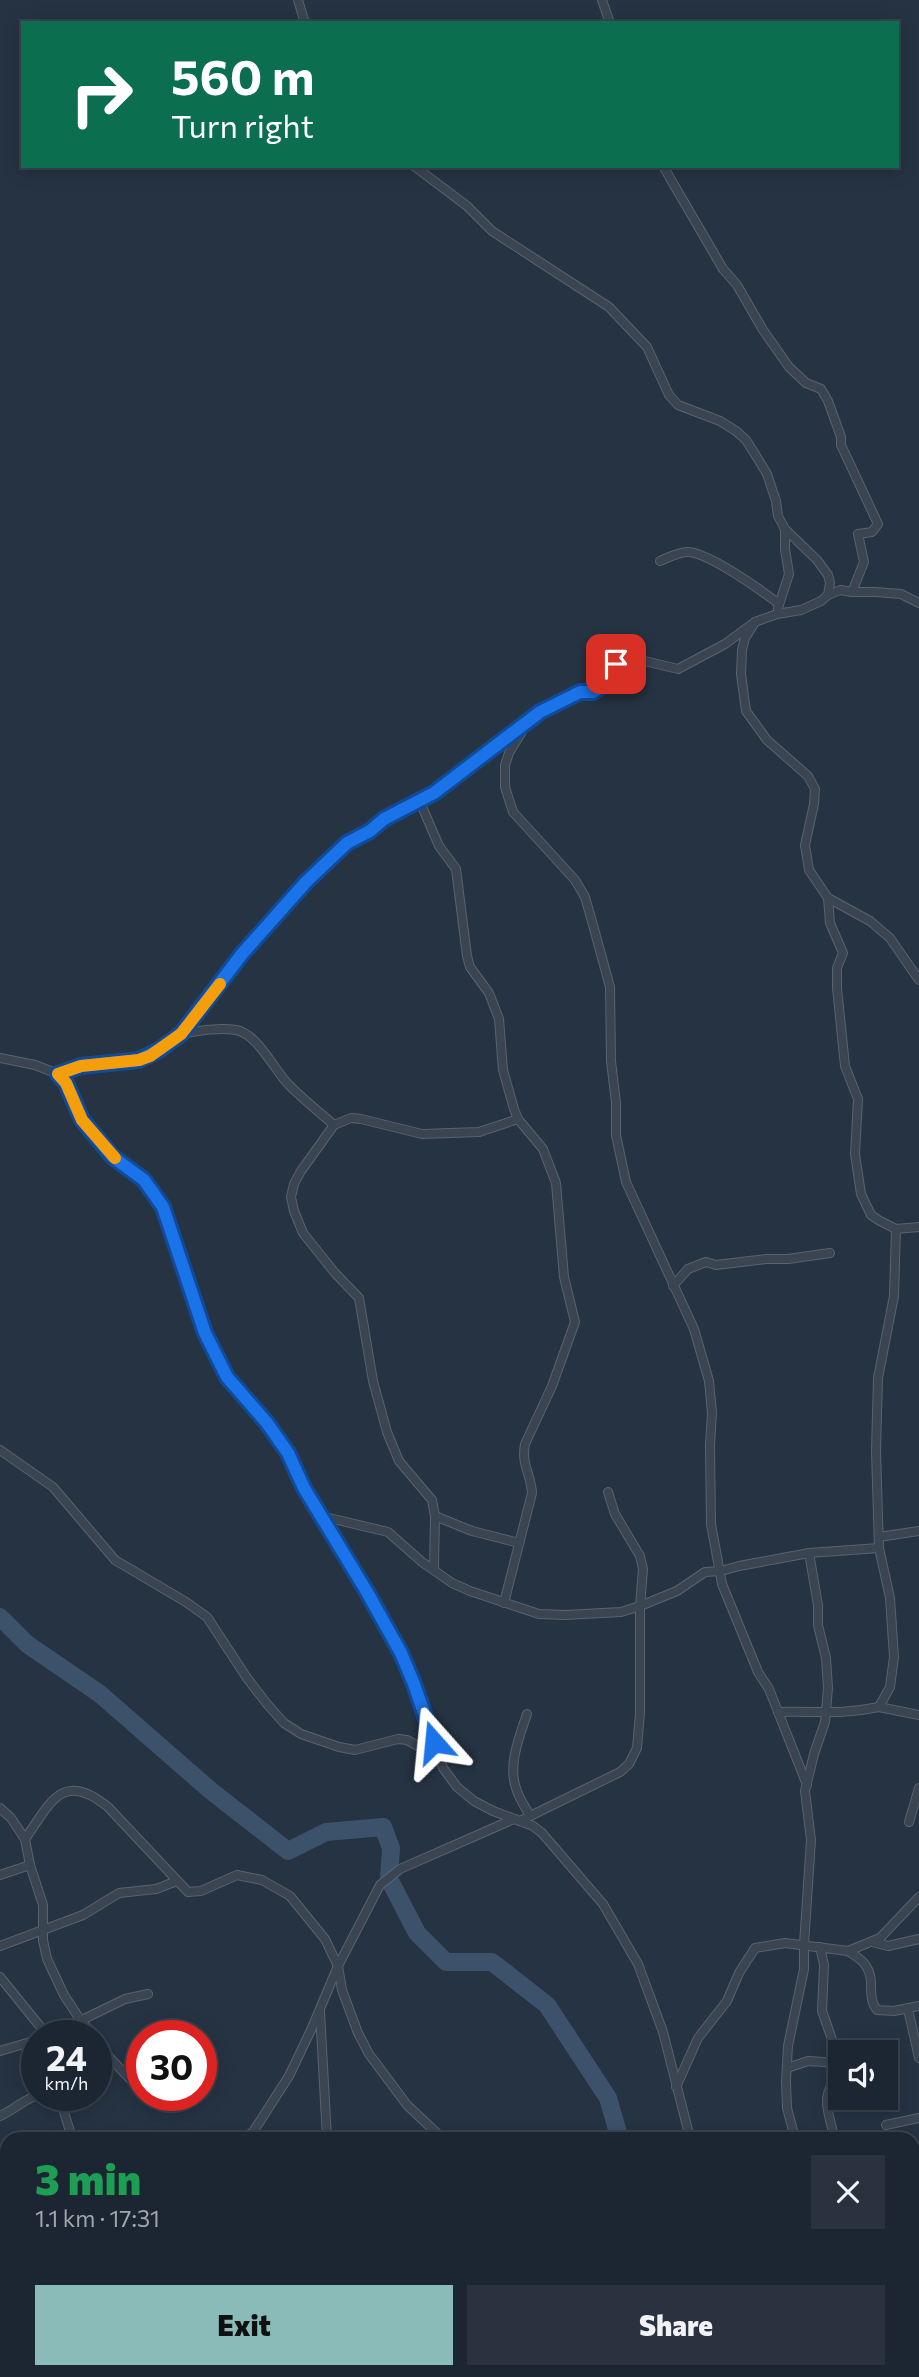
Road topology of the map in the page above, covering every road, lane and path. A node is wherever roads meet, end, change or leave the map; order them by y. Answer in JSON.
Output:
{"nodes":[{"id":1,"x":298,"y":0,"type":"edge"},
{"id":2,"x":602,"y":0,"type":"edge"},
{"id":3,"x":304,"y":21,"type":"edge"},
{"id":4,"x":609,"y":21,"type":"edge"},
{"id":5,"x":417,"y":168,"type":"edge"},
{"id":6,"x":664,"y":168,"type":"edge"},
{"id":7,"x":785,"y":529,"type":"junction"},
{"id":8,"x":660,"y":561,"type":"dead end"},
{"id":9,"x":852,"y":592,"type":"junction"},
{"id":10,"x":828,"y":595,"type":"junction"},
{"id":11,"x":919,"y":603,"type":"edge"},
{"id":12,"x":779,"y":604,"type":"junction"},
{"id":13,"x":777,"y":614,"type":"junction"},
{"id":14,"x":755,"y":622,"type":"junction"},
{"id":15,"x":529,"y":720,"type":"junction"},
{"id":16,"x":421,"y":802,"type":"junction"},
{"id":17,"x":828,"y":898,"type":"junction"},
{"id":18,"x":919,"y":980,"type":"edge"},
{"id":19,"x":181,"y":1034,"type":"junction"},
{"id":20,"x":0,"y":1058,"type":"edge"},
{"id":21,"x":58,"y":1074,"type":"junction"},
{"id":22,"x":519,"y":1119,"type":"junction"},
{"id":23,"x":334,"y":1125,"type":"junction"},
{"id":24,"x":919,"y":1227,"type":"edge"},
{"id":25,"x":896,"y":1229,"type":"junction"},
{"id":26,"x":830,"y":1253,"type":"dead end"},
{"id":27,"x":673,"y":1286,"type":"junction"},
{"id":28,"x":0,"y":1450,"type":"edge"},
{"id":29,"x":608,"y":1492,"type":"dead end"},
{"id":30,"x":320,"y":1516,"type":"junction"},
{"id":31,"x":435,"y":1516,"type":"junction"},
{"id":32,"x":919,"y":1531,"type":"edge"},
{"id":33,"x":879,"y":1537,"type":"junction"},
{"id":34,"x":519,"y":1543,"type":"junction"},
{"id":35,"x":879,"y":1548,"type":"junction"},
{"id":36,"x":809,"y":1553,"type":"junction"},
{"id":37,"x":434,"y":1568,"type":"junction"},
{"id":38,"x":721,"y":1571,"type":"junction"},
{"id":39,"x":504,"y":1603,"type":"junction"},
{"id":40,"x":640,"y":1606,"type":"junction"},
{"id":41,"x":879,"y":1707,"type":"junction"},
{"id":42,"x":778,"y":1712,"type":"junction"},
{"id":43,"x":826,"y":1713,"type":"junction"},
{"id":44,"x":527,"y":1714,"type":"dead end"},
{"id":45,"x":919,"y":1715,"type":"edge"},
{"id":46,"x":439,"y":1757,"type":"junction"},
{"id":47,"x":807,"y":1785,"type":"junction"},
{"id":48,"x":919,"y":1787,"type":"edge"},
{"id":49,"x":0,"y":1808,"type":"edge"},
{"id":50,"x":530,"y":1816,"type":"junction"},
{"id":51,"x":517,"y":1820,"type":"junction"},
{"id":52,"x":909,"y":1822,"type":"dead end"},
{"id":53,"x":25,"y":1839,"type":"junction"},
{"id":54,"x":30,"y":1865,"type":"junction"},
{"id":55,"x":0,"y":1875,"type":"edge"},
{"id":56,"x":177,"y":1881,"type":"junction"},
{"id":57,"x":917,"y":1901,"type":"edge"},
{"id":58,"x":43,"y":1929,"type":"junction"},
{"id":59,"x":919,"y":1939,"type":"edge"},
{"id":60,"x":872,"y":1942,"type":"junction"},
{"id":61,"x":804,"y":1944,"type":"junction"},
{"id":62,"x":0,"y":1946,"type":"edge"},
{"id":63,"x":820,"y":1947,"type":"junction"},
{"id":64,"x":848,"y":1951,"type":"junction"},
{"id":65,"x":338,"y":1966,"type":"junction"},
{"id":66,"x":0,"y":1977,"type":"edge"},
{"id":67,"x":148,"y":1994,"type":"dead end"},
{"id":68,"x":919,"y":2006,"type":"edge"},
{"id":69,"x":908,"y":2008,"type":"junction"},
{"id":70,"x":320,"y":2010,"type":"junction"},
{"id":71,"x":36,"y":2020,"type":"edge"},
{"id":72,"x":80,"y":2020,"type":"edge"},
{"id":73,"x":83,"y":2020,"type":"edge"},
{"id":74,"x":832,"y":2040,"type":"edge"},
{"id":75,"x":21,"y":2045,"type":"edge"},
{"id":76,"x":0,"y":2051,"type":"edge"},
{"id":77,"x":919,"y":2058,"type":"edge"},
{"id":78,"x":112,"y":2060,"type":"edge"},
{"id":79,"x":828,"y":2062,"type":"edge"},
{"id":80,"x":787,"y":2067,"type":"junction"},
{"id":81,"x":126,"y":2075,"type":"edge"},
{"id":82,"x":676,"y":2087,"type":"junction"},
{"id":83,"x":828,"y":2090,"type":"edge"},
{"id":84,"x":21,"y":2104,"type":"edge"},
{"id":85,"x":828,"y":2110,"type":"edge"},
{"id":86,"x":828,"y":2110,"type":"edge"},
{"id":87,"x":64,"y":2111,"type":"edge"},
{"id":88,"x":0,"y":2116,"type":"edge"},
{"id":89,"x":919,"y":2118,"type":"edge"},
{"id":90,"x":886,"y":2125,"type":"dead end"},
{"id":91,"x":70,"y":2132,"type":"edge"},
{"id":92,"x":253,"y":2132,"type":"edge"},
{"id":93,"x":327,"y":2132,"type":"edge"},
{"id":94,"x":436,"y":2132,"type":"edge"},
{"id":95,"x":688,"y":2132,"type":"edge"},
{"id":96,"x":794,"y":2132,"type":"edge"},
{"id":97,"x":833,"y":2132,"type":"edge"}],
"edges":[{"from":1,"to":3,"type":"street"},
{"from":2,"to":4,"type":"street"},
{"from":5,"to":7,"type":"street"},
{"from":6,"to":9,"type":"street"},
{"from":7,"to":10,"type":"street"},
{"from":7,"to":12,"type":"street"},
{"from":8,"to":12,"type":"street"},
{"from":9,"to":10,"type":"street"},
{"from":9,"to":11,"type":"street"},
{"from":10,"to":13,"type":"street"},
{"from":12,"to":13,"type":"street"},
{"from":13,"to":14,"type":"street"},
{"from":14,"to":15,"type":"street"},
{"from":14,"to":17,"type":"street"},
{"from":15,"to":16,"type":"street"},
{"from":15,"to":27,"type":"street"},
{"from":16,"to":19,"type":"street"},
{"from":16,"to":22,"type":"street"},
{"from":17,"to":18,"type":"street"},
{"from":17,"to":25,"type":"street"},
{"from":19,"to":21,"type":"street"},
{"from":19,"to":23,"type":"street"},
{"from":20,"to":21,"type":"street"},
{"from":21,"to":30,"type":"street"},
{"from":22,"to":23,"type":"street"},
{"from":22,"to":34,"type":"street"},
{"from":23,"to":31,"type":"street"},
{"from":24,"to":25,"type":"street"},
{"from":25,"to":33,"type":"street"},
{"from":26,"to":27,"type":"street"},
{"from":27,"to":38,"type":"street"},
{"from":28,"to":46,"type":"street"},
{"from":29,"to":40,"type":"street"},
{"from":30,"to":37,"type":"street"},
{"from":30,"to":46,"type":"street"},
{"from":31,"to":34,"type":"street"},
{"from":31,"to":37,"type":"street"},
{"from":32,"to":33,"type":"street"},
{"from":33,"to":35,"type":"street"},
{"from":34,"to":39,"type":"street"},
{"from":35,"to":36,"type":"street"},
{"from":35,"to":41,"type":"street"},
{"from":36,"to":38,"type":"street"},
{"from":36,"to":43,"type":"street"},
{"from":37,"to":39,"type":"street"},
{"from":38,"to":40,"type":"street"},
{"from":38,"to":42,"type":"street"},
{"from":39,"to":40,"type":"street"},
{"from":40,"to":50,"type":"street"},
{"from":41,"to":43,"type":"street"},
{"from":41,"to":45,"type":"street"},
{"from":42,"to":43,"type":"street"},
{"from":42,"to":47,"type":"street"},
{"from":43,"to":47,"type":"street"},
{"from":44,"to":50,"type":"street"},
{"from":46,"to":51,"type":"street"},
{"from":47,"to":61,"type":"street"},
{"from":48,"to":52,"type":"street"},
{"from":49,"to":53,"type":"street"},
{"from":50,"to":51,"type":"street"},
{"from":51,"to":65,"type":"street"},
{"from":51,"to":82,"type":"street"},
{"from":53,"to":54,"type":"street"},
{"from":53,"to":56,"type":"street"},
{"from":54,"to":55,"type":"street"},
{"from":54,"to":58,"type":"street"},
{"from":56,"to":58,"type":"street"},
{"from":56,"to":65,"type":"street"},
{"from":57,"to":60,"type":"street"},
{"from":58,"to":62,"type":"street"},
{"from":58,"to":72,"type":"street"},
{"from":59,"to":60,"type":"street"},
{"from":60,"to":64,"type":"street"},
{"from":61,"to":63,"type":"street"},
{"from":61,"to":80,"type":"street"},
{"from":61,"to":82,"type":"street"},
{"from":63,"to":64,"type":"street"},
{"from":63,"to":74,"type":"street"},
{"from":64,"to":69,"type":"street"},
{"from":65,"to":70,"type":"street"},
{"from":65,"to":94,"type":"street"},
{"from":66,"to":71,"type":"street"},
{"from":67,"to":73,"type":"street"},
{"from":68,"to":69,"type":"street"},
{"from":69,"to":77,"type":"street"},
{"from":70,"to":92,"type":"street"},
{"from":70,"to":93,"type":"street"},
{"from":75,"to":76,"type":"street"},
{"from":78,"to":81,"type":"street"},
{"from":79,"to":80,"type":"street"},
{"from":80,"to":96,"type":"street"},
{"from":82,"to":95,"type":"street"},
{"from":83,"to":85,"type":"street"},
{"from":84,"to":88,"type":"street"},
{"from":86,"to":97,"type":"street"},
{"from":87,"to":91,"type":"street"},
{"from":89,"to":90,"type":"street"}]}
